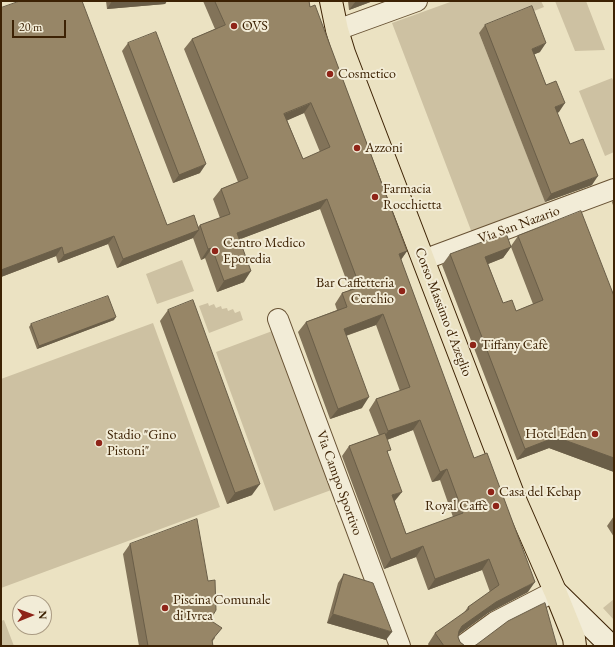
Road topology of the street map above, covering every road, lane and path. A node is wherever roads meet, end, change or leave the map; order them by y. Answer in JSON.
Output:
{"nodes":[{"id":1,"x":331,"y":1,"type":"edge"},
{"id":2,"x":417,"y":1,"type":"edge"},
{"id":3,"x":337,"y":30,"type":"junction"},
{"id":4,"x":614,"y":189,"type":"edge"},
{"id":5,"x":424,"y":260,"type":"junction"},
{"id":6,"x":278,"y":319,"type":"dead end"},
{"id":7,"x":549,"y":594,"type":"junction"},
{"id":8,"x":400,"y":646,"type":"edge"},
{"id":9,"x":462,"y":646,"type":"edge"},
{"id":10,"x":576,"y":646,"type":"edge"},
{"id":11,"x":611,"y":646,"type":"edge"}],
"edges":[{"from":1,"to":3,"type":"main road","name":"Corso Massimo d'Azeglio"},
{"from":2,"to":3,"type":"street"},
{"from":3,"to":5,"type":"main road","name":"Corso Massimo d'Azeglio"},
{"from":4,"to":5,"type":"street","name":"Via San Nazario"},
{"from":5,"to":7,"type":"main road","name":"Corso Massimo d'Azeglio"},
{"from":6,"to":8,"type":"street","name":"Via Campo Sportivo"},
{"from":7,"to":9,"type":"street"},
{"from":7,"to":10,"type":"main road","name":"Corso Massimo d'Azeglio"},
{"from":7,"to":11,"type":"main road"}]}
